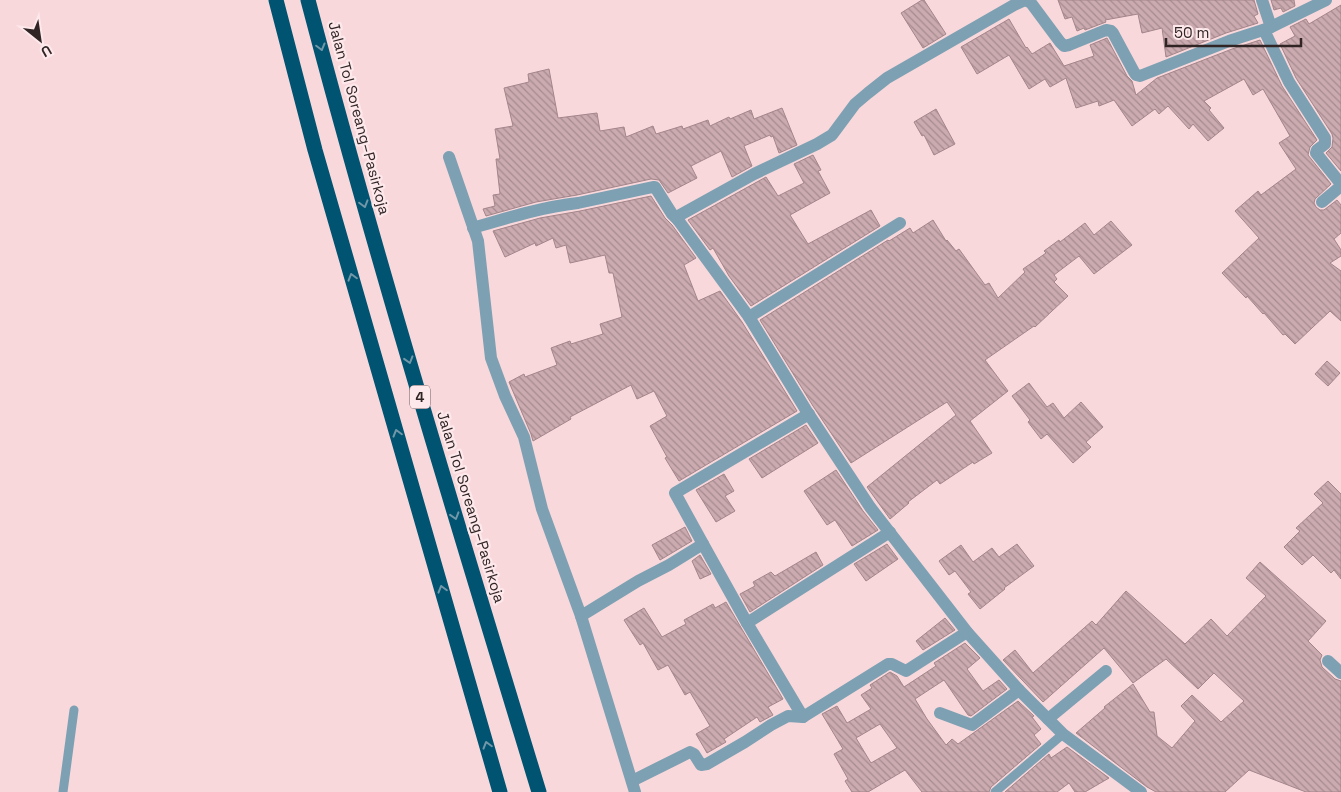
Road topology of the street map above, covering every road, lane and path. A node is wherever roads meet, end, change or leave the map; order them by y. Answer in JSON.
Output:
{"nodes":[{"id":1,"x":276,"y":0,"type":"edge"},
{"id":2,"x":308,"y":0,"type":"edge"},
{"id":3,"x":1262,"y":0,"type":"edge"},
{"id":4,"x":1326,"y":0,"type":"edge"},
{"id":5,"x":1013,"y":2,"type":"edge"},
{"id":6,"x":1267,"y":28,"type":"junction"},
{"id":7,"x":450,"y":157,"type":"dead end"},
{"id":8,"x":1341,"y":185,"type":"edge"},
{"id":9,"x":1322,"y":202,"type":"dead end"},
{"id":10,"x":678,"y":220,"type":"junction"},
{"id":11,"x":900,"y":223,"type":"dead end"},
{"id":12,"x":473,"y":228,"type":"junction"},
{"id":13,"x":749,"y":317,"type":"junction"},
{"id":14,"x":809,"y":414,"type":"junction"},
{"id":15,"x":890,"y":532,"type":"junction"},
{"id":16,"x":703,"y":544,"type":"junction"},
{"id":17,"x":581,"y":616,"type":"junction"},
{"id":18,"x":747,"y":624,"type":"junction"},
{"id":19,"x":967,"y":632,"type":"junction"},
{"id":20,"x":1328,"y":661,"type":"dead end"},
{"id":21,"x":1106,"y":671,"type":"dead end"},
{"id":22,"x":1341,"y":673,"type":"edge"},
{"id":23,"x":1019,"y":690,"type":"junction"},
{"id":24,"x":74,"y":710,"type":"dead end"},
{"id":25,"x":940,"y":713,"type":"dead end"},
{"id":26,"x":803,"y":717,"type":"junction"},
{"id":27,"x":1048,"y":719,"type":"junction"},
{"id":28,"x":1064,"y":734,"type":"junction"},
{"id":29,"x":634,"y":786,"type":"edge"},
{"id":30,"x":64,"y":792,"type":"edge"},
{"id":31,"x":500,"y":792,"type":"edge"},
{"id":32,"x":538,"y":792,"type":"edge"},
{"id":33,"x":995,"y":792,"type":"edge"},
{"id":34,"x":1141,"y":792,"type":"edge"}],
"edges":[{"from":31,"to":1,"type":"highway","number":"4","one_way":true},
{"from":2,"to":32,"type":"highway","name":"Jalan Tol Soreang–Pasirkoja","number":"4","one_way":true},
{"from":3,"to":6,"type":"street"},
{"from":4,"to":6,"type":"street"},
{"from":5,"to":6,"type":"street"},
{"from":5,"to":10,"type":"street"},
{"from":6,"to":8,"type":"street"},
{"from":7,"to":12,"type":"street"},
{"from":8,"to":9,"type":"street"},
{"from":10,"to":12,"type":"street"},
{"from":10,"to":13,"type":"street"},
{"from":11,"to":13,"type":"street"},
{"from":12,"to":17,"type":"street"},
{"from":13,"to":14,"type":"street"},
{"from":14,"to":15,"type":"street"},
{"from":14,"to":16,"type":"street"},
{"from":15,"to":18,"type":"street"},
{"from":15,"to":19,"type":"street"},
{"from":16,"to":17,"type":"street"},
{"from":16,"to":18,"type":"street"},
{"from":17,"to":29,"type":"street"},
{"from":18,"to":26,"type":"street"},
{"from":19,"to":23,"type":"street"},
{"from":19,"to":26,"type":"street"},
{"from":20,"to":22,"type":"street"},
{"from":21,"to":27,"type":"street"},
{"from":23,"to":25,"type":"street"},
{"from":23,"to":27,"type":"street"},
{"from":24,"to":30,"type":"lane"},
{"from":26,"to":29,"type":"street"},
{"from":27,"to":28,"type":"street"},
{"from":28,"to":33,"type":"lane"},
{"from":28,"to":34,"type":"street"}]}
